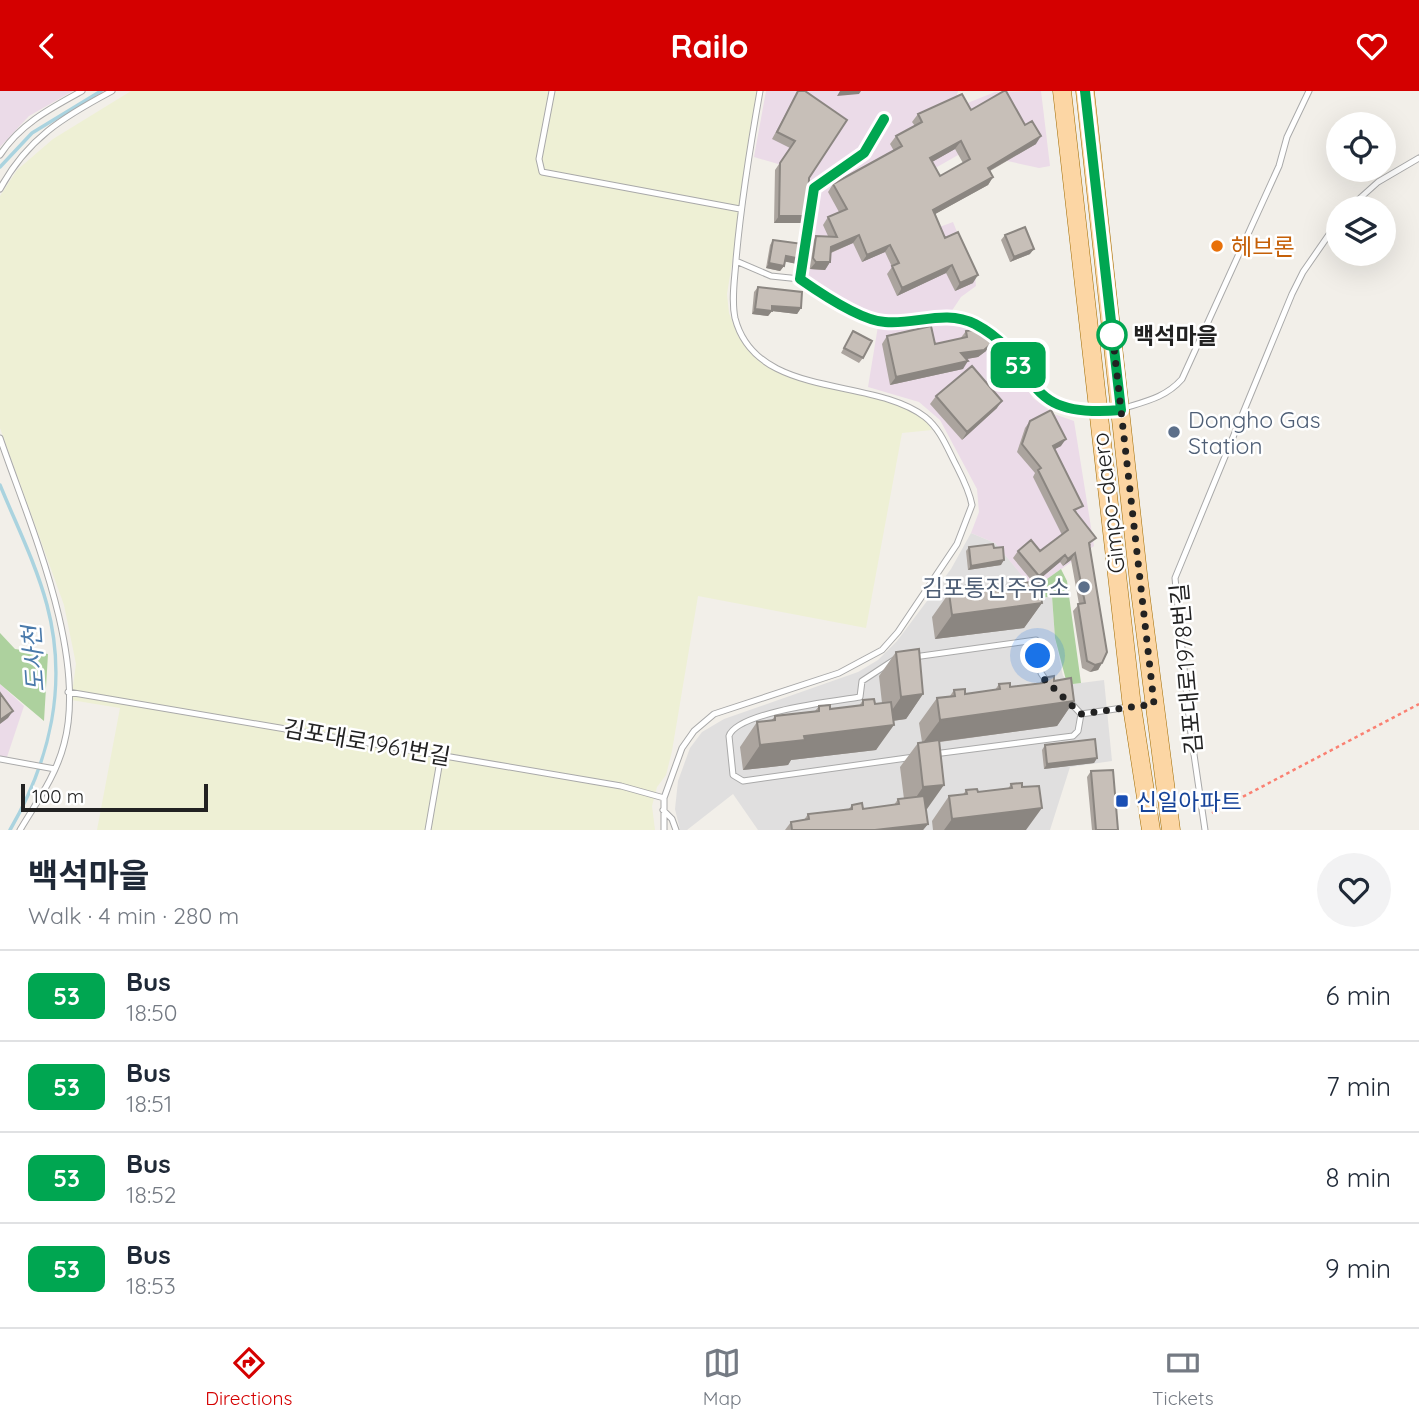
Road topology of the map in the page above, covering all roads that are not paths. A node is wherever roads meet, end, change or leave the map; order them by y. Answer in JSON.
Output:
{"nodes":[{"id":1,"x":82,"y":91,"type":"edge"},
{"id":2,"x":112,"y":91,"type":"edge"},
{"id":3,"x":552,"y":91,"type":"edge"},
{"id":4,"x":760,"y":91,"type":"edge"},
{"id":5,"x":1062,"y":91,"type":"edge"},
{"id":6,"x":1085,"y":91,"type":"edge"},
{"id":7,"x":1308,"y":91,"type":"edge"},
{"id":8,"x":884,"y":119,"type":"dead end"},
{"id":9,"x":0,"y":155,"type":"edge"},
{"id":10,"x":1419,"y":158,"type":"edge"},
{"id":11,"x":0,"y":189,"type":"edge"},
{"id":12,"x":1362,"y":196,"type":"edge"},
{"id":13,"x":740,"y":209,"type":"junction"},
{"id":14,"x":1326,"y":239,"type":"edge"},
{"id":15,"x":736,"y":261,"type":"junction"},
{"id":16,"x":800,"y":279,"type":"junction"},
{"id":17,"x":1121,"y":410,"type":"junction"},
{"id":18,"x":1098,"y":412,"type":"junction"},
{"id":19,"x":0,"y":438,"type":"edge"},
{"id":20,"x":1055,"y":689,"type":"edge"},
{"id":21,"x":68,"y":692,"type":"junction"},
{"id":22,"x":1065,"y":698,"type":"edge"},
{"id":23,"x":1154,"y":704,"type":"junction"},
{"id":24,"x":1132,"y":707,"type":"junction"},
{"id":25,"x":1081,"y":714,"type":"junction"},
{"id":26,"x":441,"y":755,"type":"junction"},
{"id":27,"x":0,"y":759,"type":"edge"},
{"id":28,"x":52,"y":768,"type":"junction"},
{"id":29,"x":664,"y":797,"type":"junction"},
{"id":30,"x":662,"y":810,"type":"junction"},
{"id":31,"x":20,"y":830,"type":"edge"},
{"id":32,"x":428,"y":830,"type":"edge"},
{"id":33,"x":664,"y":830,"type":"edge"},
{"id":34,"x":676,"y":830,"type":"edge"},
{"id":35,"x":1151,"y":830,"type":"edge"},
{"id":36,"x":1171,"y":830,"type":"edge"},
{"id":37,"x":1205,"y":830,"type":"edge"}],
"edges":[{"from":1,"to":9,"type":"lane"},
{"from":2,"to":11,"type":"lane"},
{"from":3,"to":13,"type":"lane"},
{"from":4,"to":13,"type":"lane"},
{"from":5,"to":18,"type":"main road","name":"Gimpo-daero"},
{"from":6,"to":17,"type":"main road","name":"Gimpo-daero"},
{"from":7,"to":17,"type":"lane"},
{"from":8,"to":16,"type":"lane"},
{"from":10,"to":12,"type":"lane"},
{"from":13,"to":15,"type":"lane"},
{"from":14,"to":37,"type":"lane","name":"김포대로1978번길"},
{"from":15,"to":16,"type":"lane"},
{"from":15,"to":29,"type":"lane"},
{"from":16,"to":18,"type":"lane"},
{"from":17,"to":18,"type":"lane"},
{"from":17,"to":23,"type":"main road","name":"Gimpo-daero"},
{"from":18,"to":24,"type":"main road","name":"Gimpo-daero"},
{"from":19,"to":21,"type":"lane"},
{"from":20,"to":25,"type":"lane"},
{"from":21,"to":26,"type":"lane","name":"김포대로1961번길"},
{"from":21,"to":28,"type":"lane"},
{"from":22,"to":25,"type":"lane"},
{"from":23,"to":24,"type":"lane"},
{"from":23,"to":36,"type":"main road","name":"Gimpo-daero"},
{"from":24,"to":25,"type":"lane"},
{"from":24,"to":35,"type":"main road","name":"Gimpo-daero"},
{"from":26,"to":29,"type":"lane","name":"김포대로1961번길"},
{"from":26,"to":32,"type":"lane"},
{"from":27,"to":28,"type":"lane"},
{"from":28,"to":31,"type":"lane"},
{"from":29,"to":30,"type":"lane"},
{"from":30,"to":33,"type":"lane"},
{"from":30,"to":34,"type":"lane"}]}
